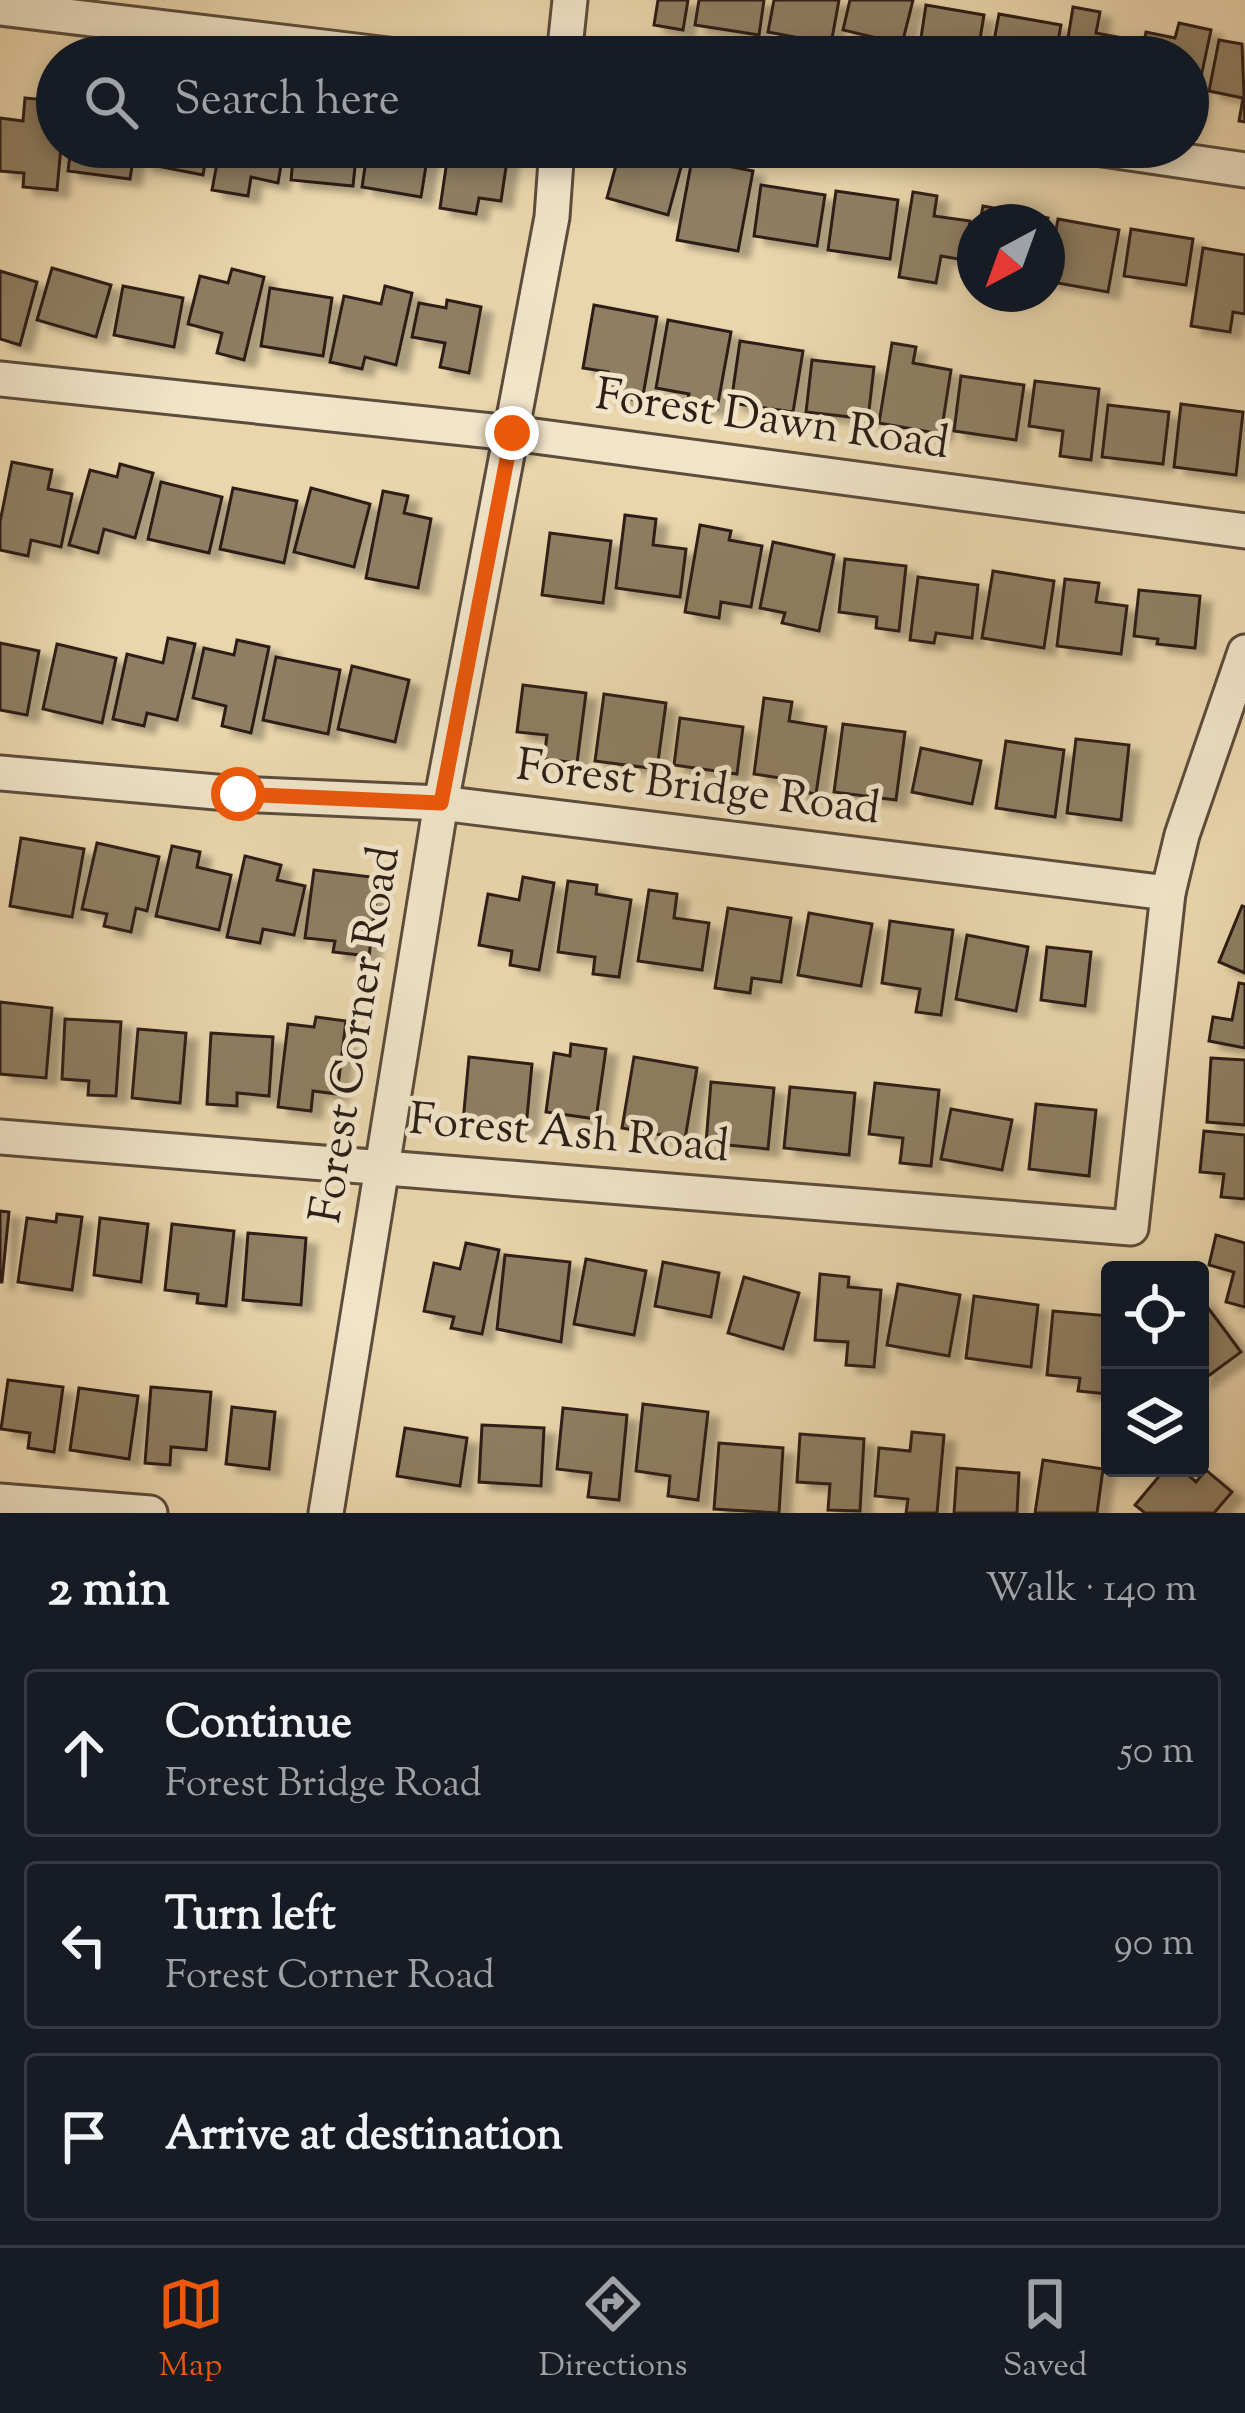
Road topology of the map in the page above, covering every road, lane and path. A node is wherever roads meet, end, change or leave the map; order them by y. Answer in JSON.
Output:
{"nodes":[{"id":1,"x":570,"y":0,"type":"edge"},
{"id":2,"x":0,"y":8,"type":"edge"},
{"id":3,"x":231,"y":36,"type":"edge"},
{"id":4,"x":566,"y":36,"type":"edge"},
{"id":5,"x":1209,"y":165,"type":"edge"},
{"id":6,"x":556,"y":168,"type":"edge"},
{"id":7,"x":1245,"y":170,"type":"edge"},
{"id":8,"x":0,"y":380,"type":"edge"},
{"id":9,"x":512,"y":433,"type":"junction"},
{"id":10,"x":1245,"y":531,"type":"edge"},
{"id":11,"x":1245,"y":652,"type":"edge"},
{"id":12,"x":0,"y":773,"type":"edge"},
{"id":13,"x":441,"y":803,"type":"junction"},
{"id":14,"x":1168,"y":893,"type":"junction"},
{"id":15,"x":0,"y":1137,"type":"edge"},
{"id":16,"x":382,"y":1166,"type":"junction"},
{"id":17,"x":0,"y":1501,"type":"edge"},
{"id":18,"x":150,"y":1513,"type":"edge"},
{"id":19,"x":326,"y":1513,"type":"edge"}],
"edges":[{"from":1,"to":4,"type":"street"},
{"from":2,"to":3,"type":"street"},
{"from":5,"to":7,"type":"street"},
{"from":6,"to":9,"type":"street","name":"Forest Corner Road"},
{"from":8,"to":9,"type":"street","name":"Forest Dawn Road"},
{"from":9,"to":10,"type":"street","name":"Forest Dawn Road"},
{"from":9,"to":13,"type":"street","name":"Forest Corner Road"},
{"from":11,"to":14,"type":"street"},
{"from":12,"to":13,"type":"street","name":"Forest Bridge Road"},
{"from":13,"to":14,"type":"street","name":"Forest Bridge Road"},
{"from":13,"to":16,"type":"street","name":"Forest Corner Road"},
{"from":14,"to":16,"type":"street","name":"Forest Ash Road"},
{"from":15,"to":16,"type":"street","name":"Forest Ash Road"},
{"from":16,"to":19,"type":"street","name":"Forest Corner Road"},
{"from":17,"to":18,"type":"street"}]}
